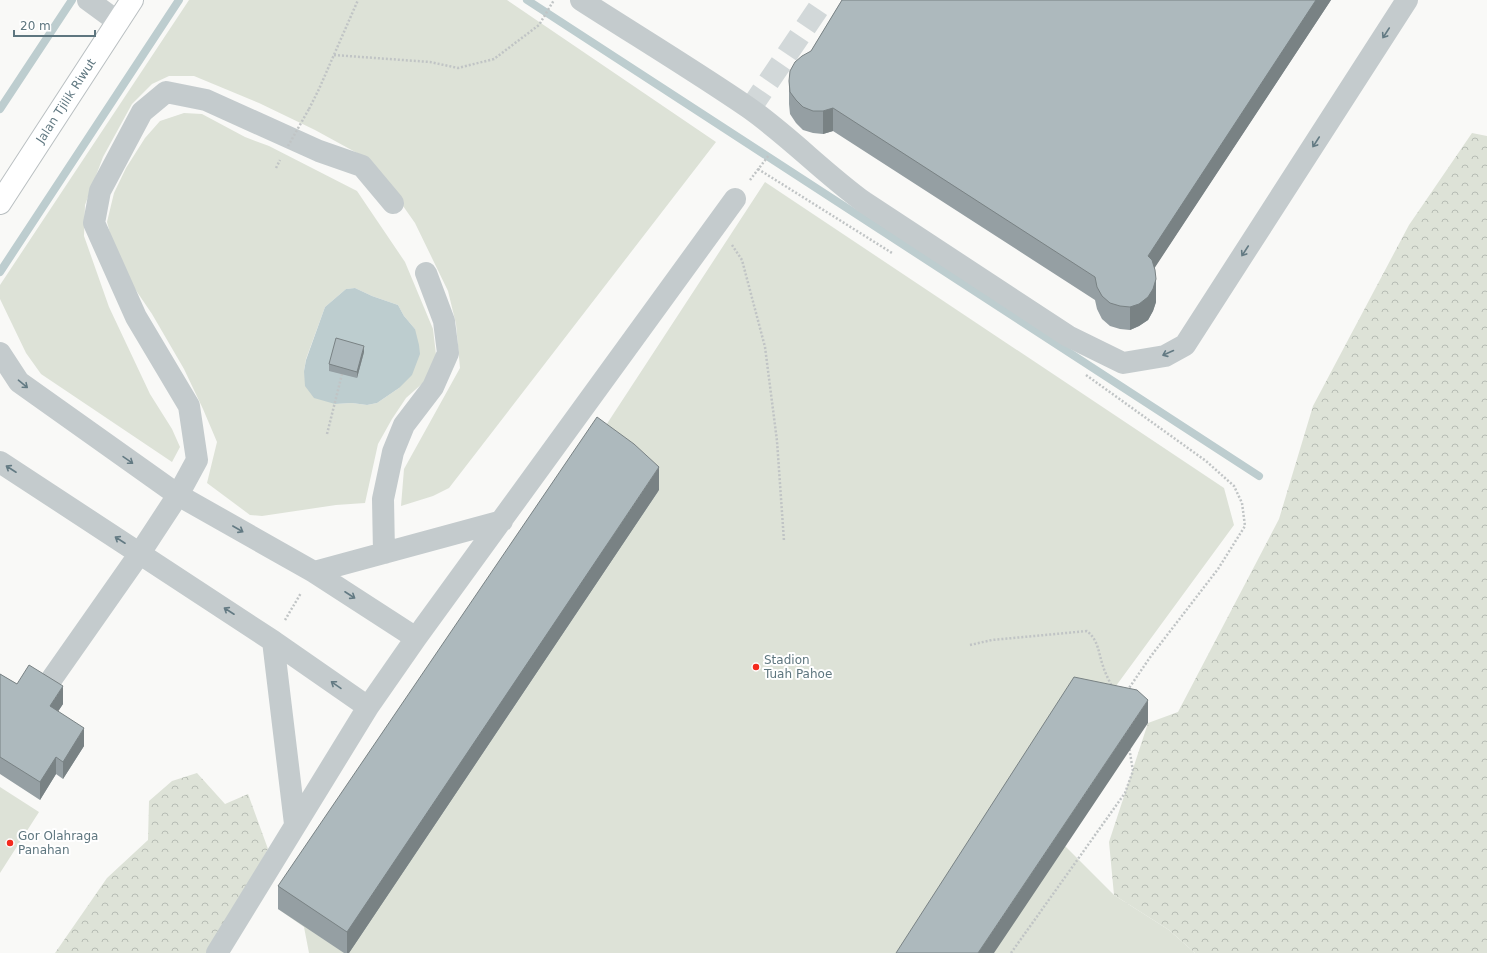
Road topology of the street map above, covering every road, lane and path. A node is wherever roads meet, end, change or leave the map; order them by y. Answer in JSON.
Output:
{"nodes":[{"id":1,"x":88,"y":0,"type":"edge"},
{"id":2,"x":132,"y":0,"type":"edge"},
{"id":3,"x":358,"y":0,"type":"edge"},
{"id":4,"x":554,"y":0,"type":"edge"},
{"id":5,"x":582,"y":0,"type":"edge"},
{"id":6,"x":1407,"y":0,"type":"edge"},
{"id":7,"x":118,"y":22,"type":"junction"},
{"id":8,"x":334,"y":55,"type":"junction"},
{"id":9,"x":288,"y":146,"type":"dead end"},
{"id":10,"x":280,"y":160,"type":"dead end"},
{"id":11,"x":276,"y":168,"type":"dead end"},
{"id":12,"x":758,"y":169,"type":"dead end"},
{"id":13,"x":735,"y":199,"type":"dead end"},
{"id":14,"x":0,"y":203,"type":"edge"},
{"id":15,"x":393,"y":203,"type":"dead end"},
{"id":16,"x":718,"y":223,"type":"junction"},
{"id":17,"x":892,"y":253,"type":"dead end"},
{"id":18,"x":426,"y":273,"type":"dead end"},
{"id":19,"x":0,"y":353,"type":"edge"},
{"id":20,"x":1080,"y":371,"type":"dead end"},
{"id":21,"x":342,"y":374,"type":"edge"},
{"id":22,"x":327,"y":434,"type":"dead end"},
{"id":23,"x":0,"y":462,"type":"edge"},
{"id":24,"x":178,"y":495,"type":"junction"},
{"id":25,"x":502,"y":521,"type":"junction"},
{"id":26,"x":784,"y":541,"type":"dead end"},
{"id":27,"x":140,"y":553,"type":"junction"},
{"id":28,"x":384,"y":553,"type":"junction"},
{"id":29,"x":314,"y":572,"type":"junction"},
{"id":30,"x":416,"y":638,"type":"junction"},
{"id":31,"x":273,"y":641,"type":"junction"},
{"id":32,"x":970,"y":645,"type":"dead end"},
{"id":33,"x":0,"y":687,"type":"edge"},
{"id":34,"x":1117,"y":690,"type":"edge"},
{"id":35,"x":1126,"y":696,"type":"edge"},
{"id":36,"x":368,"y":707,"type":"junction"},
{"id":37,"x":1129,"y":743,"type":"edge"},
{"id":38,"x":295,"y":824,"type":"junction"},
{"id":39,"x":217,"y":953,"type":"edge"},
{"id":40,"x":1011,"y":953,"type":"edge"}],
"edges":[{"from":1,"to":7,"type":"street"},
{"from":2,"to":7,"type":"highway","name":"Jalan Tjilik Riwut"},
{"from":3,"to":8,"type":"path"},
{"from":4,"to":8,"type":"path"},
{"from":6,"to":5,"type":"street","one_way":true},
{"from":7,"to":14,"type":"highway","name":"Jalan Tjilik Riwut"},
{"from":8,"to":9,"type":"path","bridge":true},
{"from":10,"to":11,"type":"path"},
{"from":12,"to":17,"type":"path"},
{"from":13,"to":16,"type":"street"},
{"from":15,"to":24,"type":"street"},
{"from":16,"to":25,"type":"street"},
{"from":16,"to":26,"type":"path"},
{"from":18,"to":28,"type":"street"},
{"from":19,"to":24,"type":"street","one_way":true},
{"from":20,"to":35,"type":"path"},
{"from":21,"to":22,"type":"path"},
{"from":27,"to":23,"type":"street","one_way":true},
{"from":24,"to":27,"type":"street"},
{"from":24,"to":29,"type":"street","one_way":true},
{"from":25,"to":28,"type":"street"},
{"from":25,"to":30,"type":"street"},
{"from":31,"to":27,"type":"street","one_way":true},
{"from":27,"to":33,"type":"street"},
{"from":28,"to":29,"type":"street"},
{"from":29,"to":30,"type":"street","one_way":true},
{"from":29,"to":31,"type":"path"},
{"from":30,"to":36,"type":"street"},
{"from":36,"to":31,"type":"street","one_way":true},
{"from":31,"to":38,"type":"street"},
{"from":32,"to":34,"type":"path"},
{"from":36,"to":38,"type":"street"},
{"from":37,"to":40,"type":"path"},
{"from":38,"to":39,"type":"street"}]}
